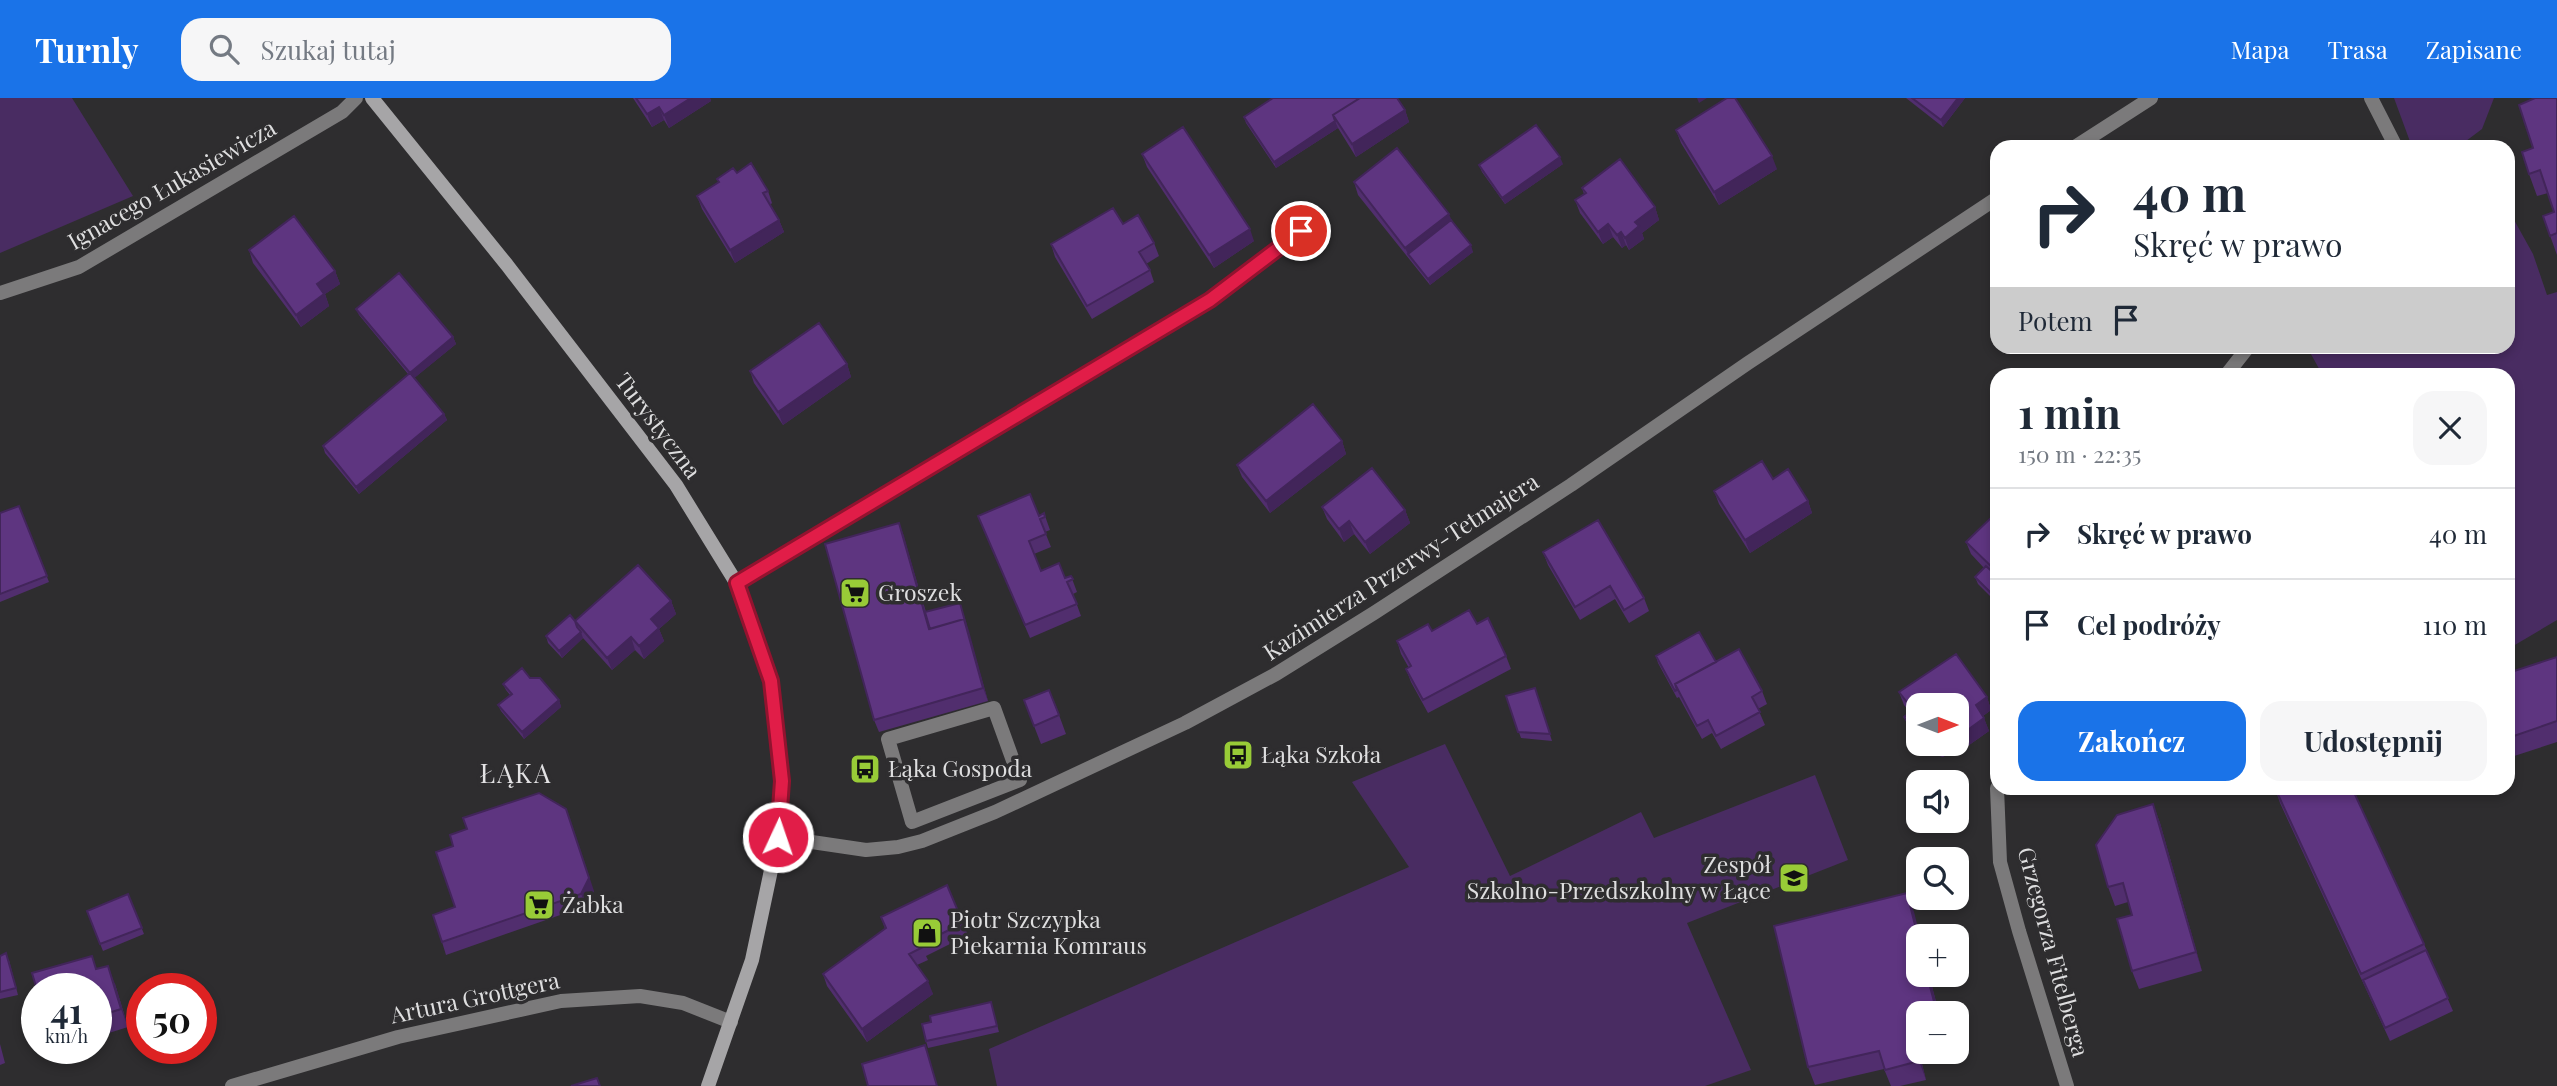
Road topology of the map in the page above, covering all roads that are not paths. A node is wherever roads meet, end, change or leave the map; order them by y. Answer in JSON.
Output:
{"nodes":[{"id":1,"x":356,"y":98,"type":"edge"},
{"id":2,"x":372,"y":98,"type":"edge"},
{"id":3,"x":2151,"y":98,"type":"edge"},
{"id":4,"x":2371,"y":98,"type":"edge"},
{"id":5,"x":2086,"y":140,"type":"edge"},
{"id":6,"x":2392,"y":140,"type":"edge"},
{"id":7,"x":1990,"y":203,"type":"edge"},
{"id":8,"x":1301,"y":231,"type":"dead end"},
{"id":9,"x":0,"y":293,"type":"edge"},
{"id":10,"x":2243,"y":354,"type":"edge"},
{"id":11,"x":2232,"y":368,"type":"edge"},
{"id":12,"x":737,"y":583,"type":"junction"},
{"id":13,"x":994,"y":708,"type":"joint"},
{"id":14,"x":1997,"y":795,"type":"edge"},
{"id":15,"x":778,"y":837,"type":"junction"},
{"id":16,"x":731,"y":1022,"type":"junction"},
{"id":17,"x":232,"y":1086,"type":"edge"},
{"id":18,"x":708,"y":1086,"type":"edge"},
{"id":19,"x":2067,"y":1086,"type":"edge"}],
"edges":[{"from":1,"to":9,"type":"street","name":"Ignacego Łukasiewicza"},
{"from":2,"to":12,"type":"main road","name":"Turystyczna"},
{"from":3,"to":5,"type":"street"},
{"from":4,"to":6,"type":"street"},
{"from":7,"to":15,"type":"street","name":"Kazimierza Przerwy-Tetmajera"},
{"from":8,"to":12,"type":"street"},
{"from":10,"to":11,"type":"street"},
{"from":12,"to":15,"type":"main road","name":"Turystyczna"},
{"from":13,"to":13,"type":"street"},
{"from":14,"to":19,"type":"street","name":"Grzegorza Fitelberga"},
{"from":15,"to":16,"type":"main road","name":"Turystyczna"},
{"from":16,"to":17,"type":"street","name":"Artura Grottgera"},
{"from":16,"to":18,"type":"main road"}]}
